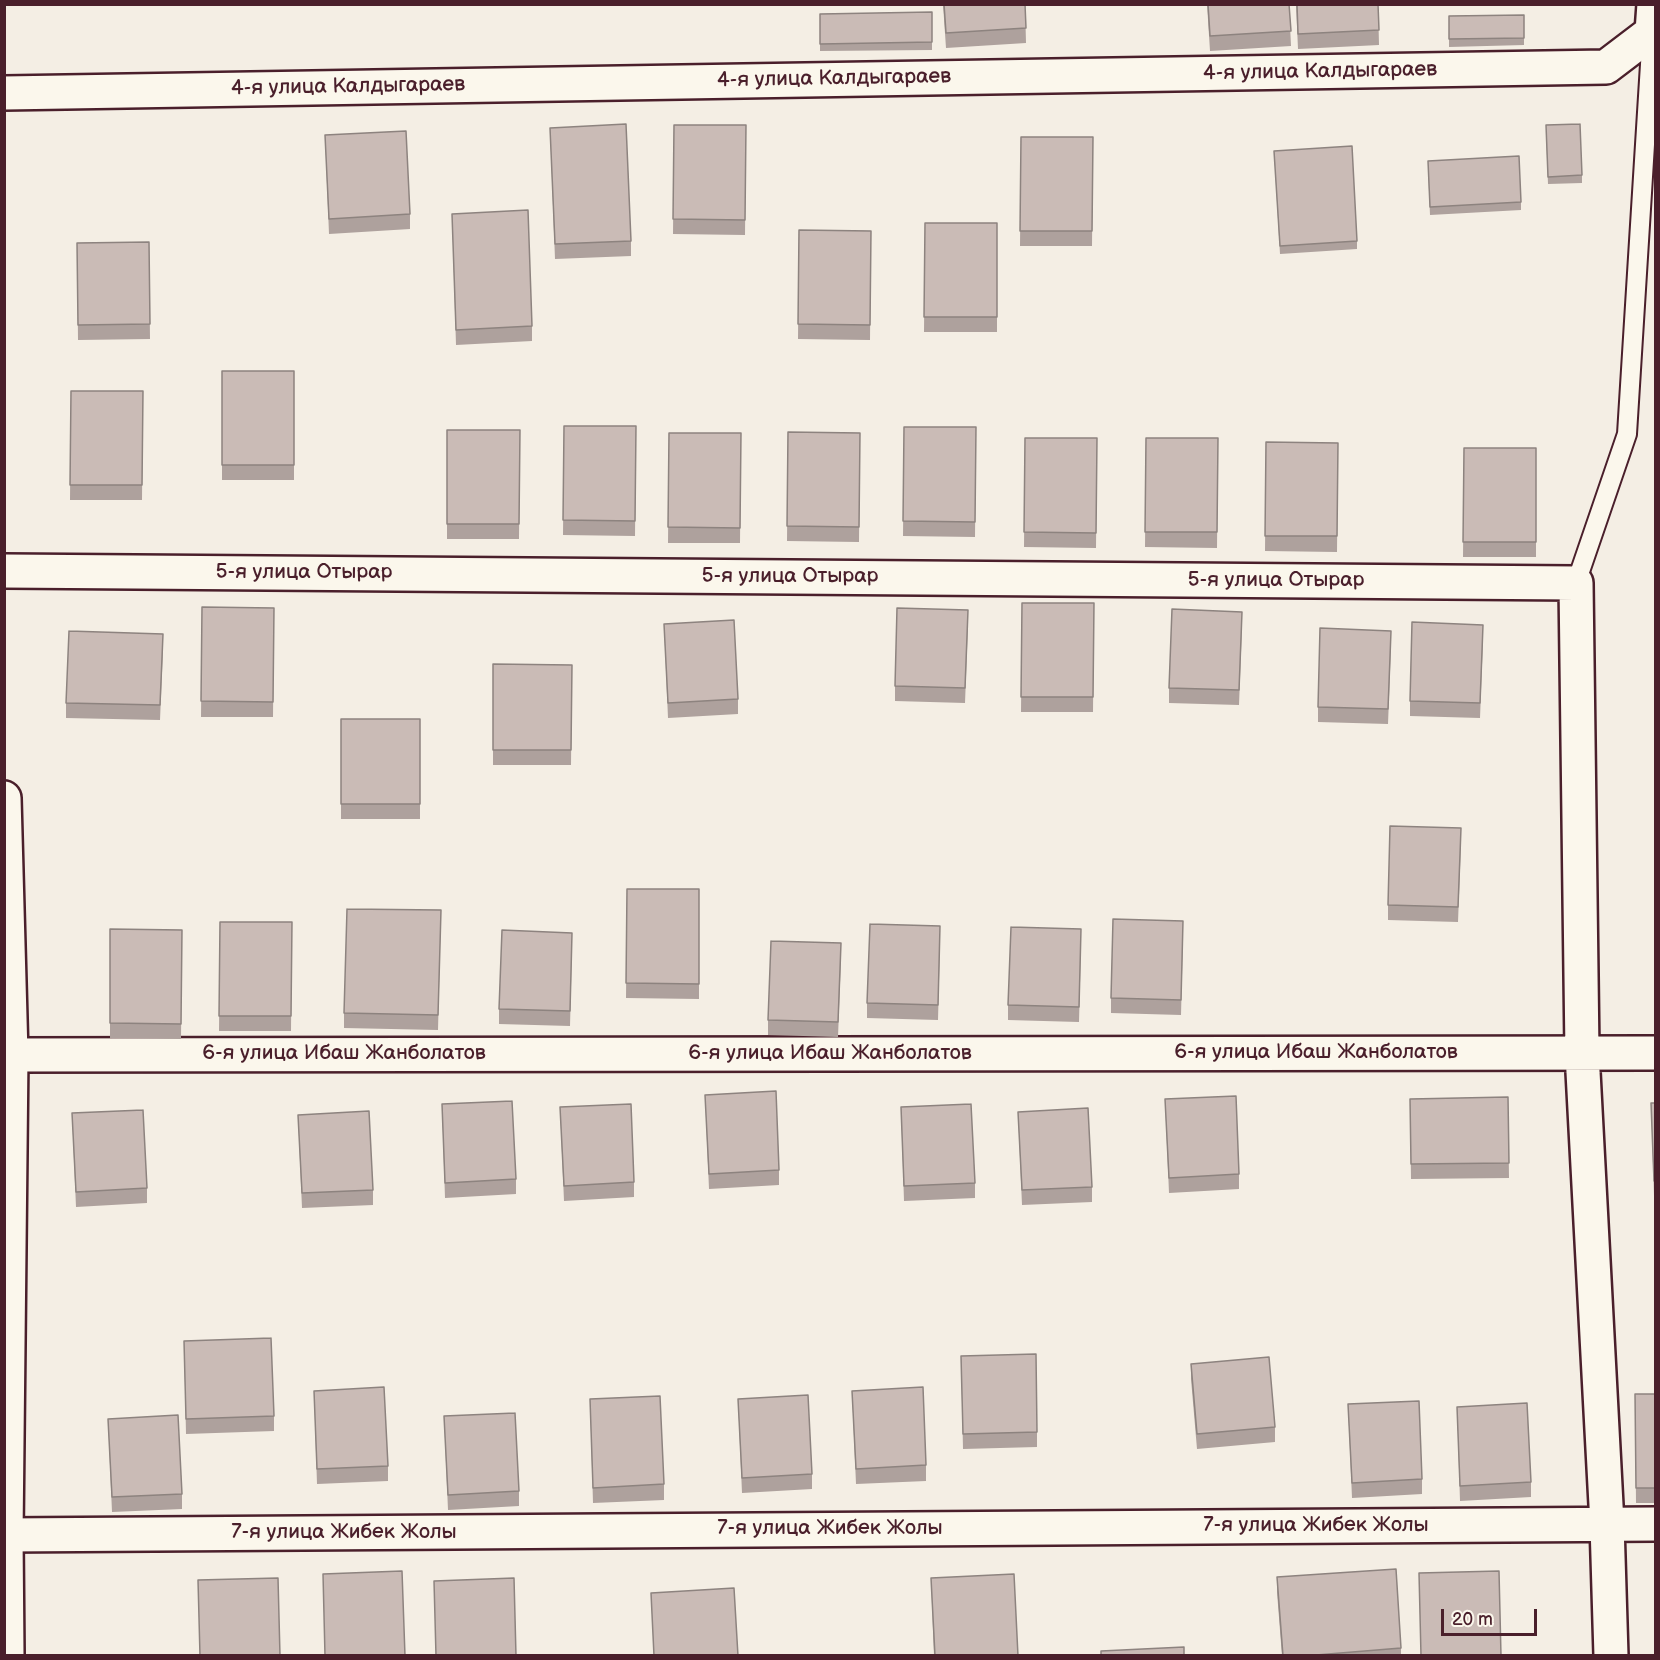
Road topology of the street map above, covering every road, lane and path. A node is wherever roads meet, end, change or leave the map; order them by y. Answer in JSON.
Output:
{"nodes":[{"id":1,"x":1653,"y":18,"type":"edge"},
{"id":2,"x":4,"y":93,"type":"edge"},
{"id":3,"x":4,"y":571,"type":"edge"},
{"id":4,"x":1576,"y":583,"type":"junction"},
{"id":5,"x":4,"y":798,"type":"edge"},
{"id":6,"x":1582,"y":1053,"type":"junction"},
{"id":7,"x":1656,"y":1053,"type":"edge"},
{"id":8,"x":8,"y":1055,"type":"edge"},
{"id":9,"x":1607,"y":1524,"type":"junction"},
{"id":10,"x":1656,"y":1524,"type":"edge"},
{"id":11,"x":5,"y":1535,"type":"edge"},
{"id":12,"x":7,"y":1656,"type":"edge"},
{"id":13,"x":1611,"y":1656,"type":"edge"}],
"edges":[{"from":1,"to":2,"type":"street","name":"4-я улица Калдыгараев"},
{"from":1,"to":4,"type":"lane"},
{"from":3,"to":4,"type":"street","name":"5-я улица Отырар"},
{"from":4,"to":6,"type":"street"},
{"from":5,"to":8,"type":"street"},
{"from":6,"to":7,"type":"street","name":"6-я улица Ибаш Жанболатов"},
{"from":6,"to":8,"type":"street","name":"6-я улица Ибаш Жанболатов"},
{"from":6,"to":9,"type":"street"},
{"from":8,"to":11,"type":"street"},
{"from":9,"to":10,"type":"street","name":"7-я улица Жибек Жолы"},
{"from":9,"to":11,"type":"street","name":"7-я улица Жибек Жолы"},
{"from":9,"to":13,"type":"street"},
{"from":11,"to":12,"type":"street"}]}
